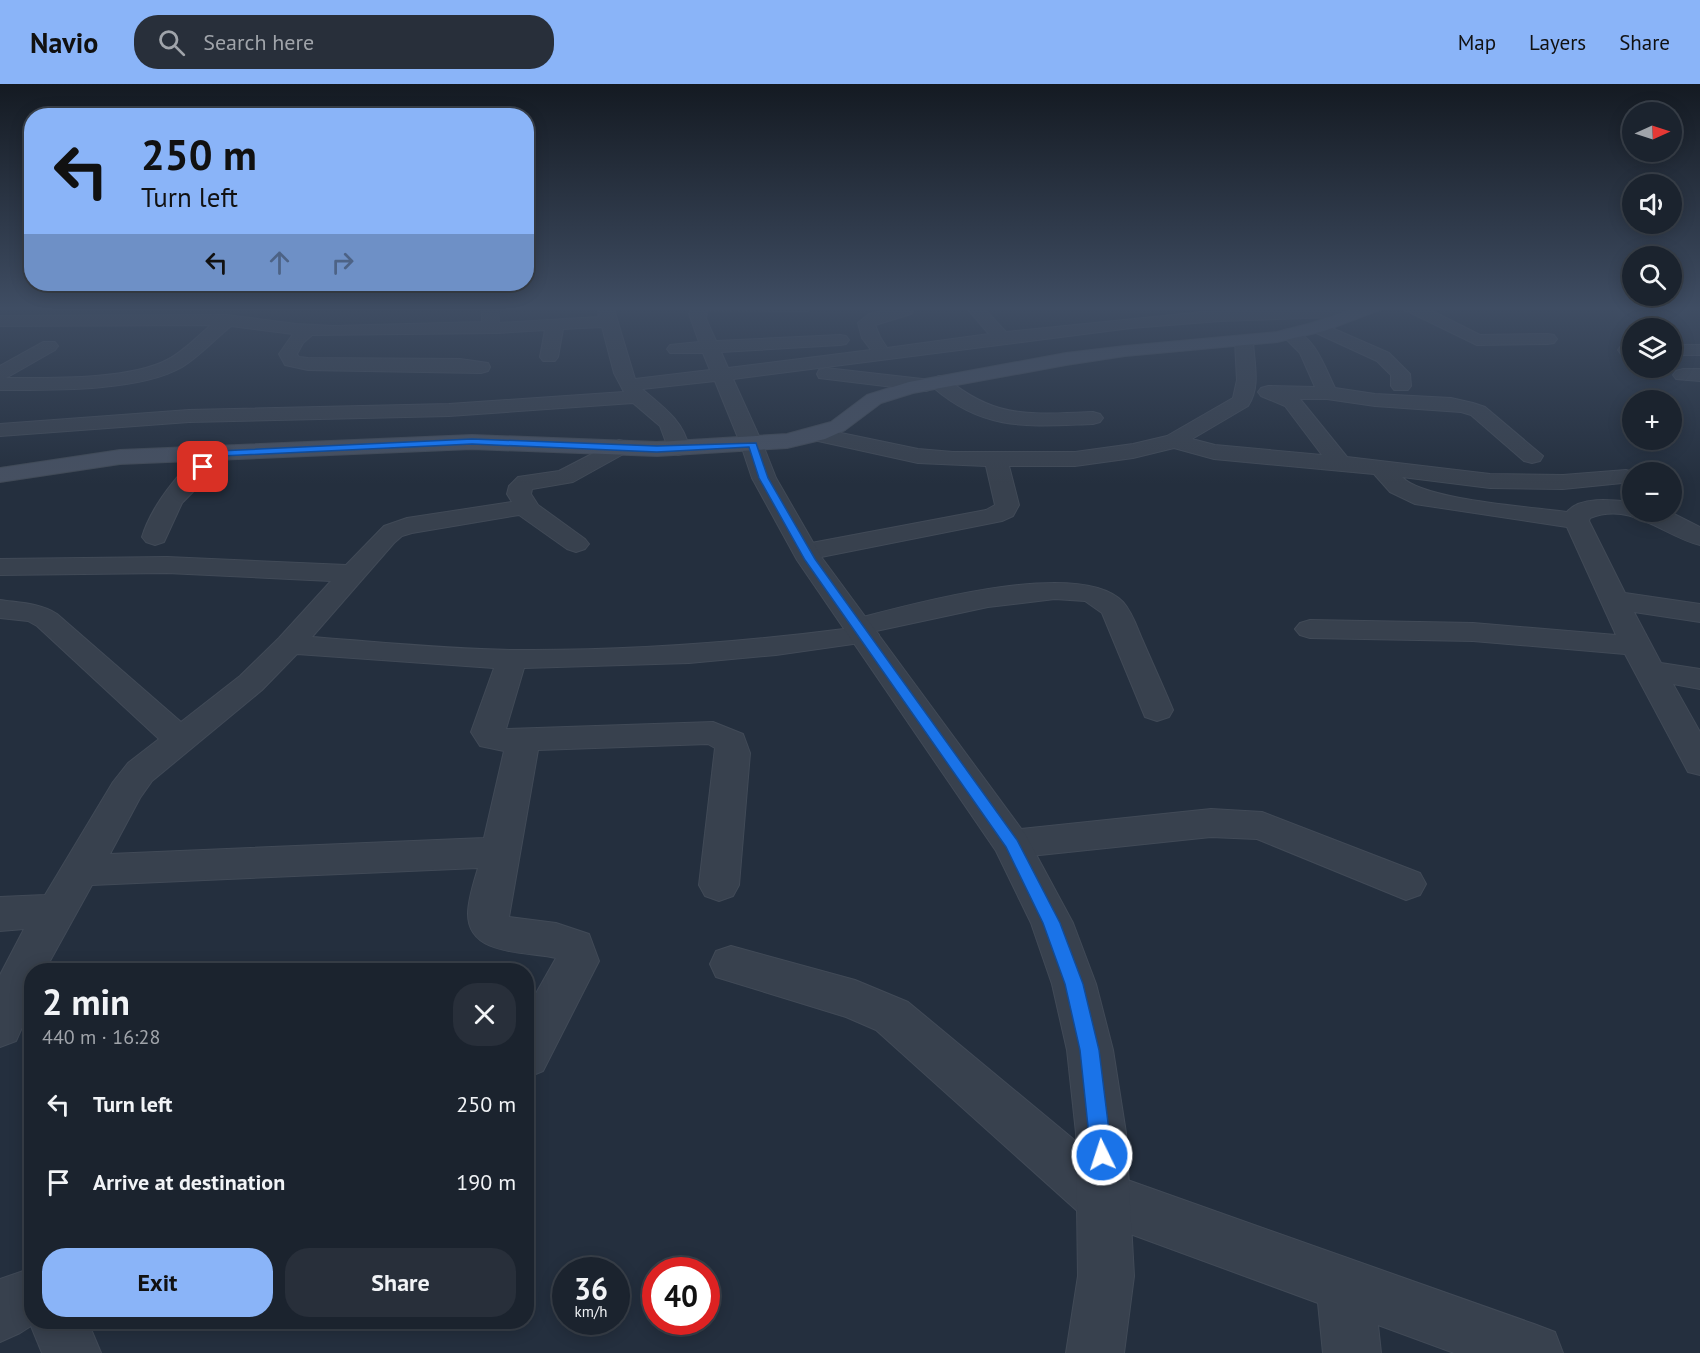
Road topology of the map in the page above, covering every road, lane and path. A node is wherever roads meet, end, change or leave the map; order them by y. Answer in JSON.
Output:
{"nodes":[{"id":1,"x":15,"y":365,"type":"edge"},
{"id":2,"x":170,"y":365,"type":"edge"},
{"id":3,"x":378,"y":365,"type":"edge"},
{"id":4,"x":389,"y":365,"type":"edge"},
{"id":5,"x":626,"y":365,"type":"edge"},
{"id":6,"x":719,"y":365,"type":"edge"},
{"id":7,"x":801,"y":365,"type":"edge"},
{"id":8,"x":1037,"y":365,"type":"edge"},
{"id":9,"x":1245,"y":365,"type":"edge"},
{"id":10,"x":1315,"y":365,"type":"edge"},
{"id":11,"x":1393,"y":365,"type":"edge"},
{"id":12,"x":481,"y":367,"type":"dead end"},
{"id":13,"x":774,"y":369,"type":"junction"},
{"id":14,"x":150,"y":372,"type":"junction"},
{"id":15,"x":0,"y":374,"type":"edge"},
{"id":16,"x":723,"y":375,"type":"junction"},
{"id":17,"x":933,"y":379,"type":"junction"},
{"id":18,"x":0,"y":384,"type":"edge"},
{"id":19,"x":370,"y":385,"type":"dead end"},
{"id":20,"x":1246,"y":386,"type":"junction"},
{"id":21,"x":1401,"y":386,"type":"dead end"},
{"id":22,"x":635,"y":391,"type":"junction"},
{"id":23,"x":397,"y":392,"type":"dead end"},
{"id":24,"x":1274,"y":393,"type":"junction"},
{"id":25,"x":1327,"y":393,"type":"junction"},
{"id":26,"x":477,"y":394,"type":"dead end"},
{"id":27,"x":1093,"y":418,"type":"dead end"},
{"id":28,"x":76,"y":423,"type":"junction"},
{"id":29,"x":0,"y":430,"type":"edge"},
{"id":30,"x":817,"y":434,"type":"junction"},
{"id":31,"x":1174,"y":441,"type":"junction"},
{"id":32,"x":752,"y":444,"type":"junction"},
{"id":33,"x":619,"y":447,"type":"junction"},
{"id":34,"x":678,"y":448,"type":"junction"},
{"id":35,"x":219,"y":454,"type":"junction"},
{"id":36,"x":1532,"y":456,"type":"dead end"},
{"id":37,"x":996,"y":460,"type":"junction"},
{"id":38,"x":1340,"y":463,"type":"junction"},
{"id":39,"x":1380,"y":467,"type":"junction"},
{"id":40,"x":0,"y":475,"type":"edge"},
{"id":41,"x":1622,"y":477,"type":"edge"},
{"id":42,"x":475,"y":499,"type":"dead end"},
{"id":43,"x":524,"y":507,"type":"junction"},
{"id":44,"x":1622,"y":507,"type":"edge"},
{"id":45,"x":1577,"y":521,"type":"junction"},
{"id":46,"x":1671,"y":522,"type":"edge"},
{"id":47,"x":407,"y":526,"type":"junction"},
{"id":48,"x":155,"y":537,"type":"dead end"},
{"id":49,"x":1700,"y":537,"type":"edge"},
{"id":50,"x":576,"y":544,"type":"dead end"},
{"id":51,"x":806,"y":552,"type":"junction"},
{"id":52,"x":0,"y":567,"type":"edge"},
{"id":53,"x":354,"y":574,"type":"junction"},
{"id":54,"x":1614,"y":600,"type":"junction"},
{"id":55,"x":0,"y":609,"type":"edge"},
{"id":56,"x":1700,"y":613,"type":"edge"},
{"id":57,"x":1310,"y":629,"type":"dead end"},
{"id":58,"x":861,"y":631,"type":"junction"},
{"id":59,"x":290,"y":644,"type":"junction"},
{"id":60,"x":512,"y":659,"type":"junction"},
{"id":61,"x":1643,"y":659,"type":"junction"},
{"id":62,"x":1700,"y":679,"type":"edge"},
{"id":63,"x":1156,"y":710,"type":"dead end"},
{"id":64,"x":181,"y":740,"type":"junction"},
{"id":65,"x":523,"y":740,"type":"junction"},
{"id":66,"x":1700,"y":763,"type":"edge"},
{"id":67,"x":1012,"y":844,"type":"junction"},
{"id":68,"x":500,"y":852,"type":"junction"},
{"id":69,"x":81,"y":870,"type":"junction"},
{"id":70,"x":1406,"y":884,"type":"dead end"},
{"id":71,"x":719,"y":885,"type":"dead end"},
{"id":72,"x":56,"y":911,"type":"junction"},
{"id":73,"x":0,"y":914,"type":"edge"},
{"id":74,"x":731,"y":964,"type":"dead end"},
{"id":75,"x":14,"y":969,"type":"edge"},
{"id":76,"x":0,"y":1026,"type":"edge"},
{"id":77,"x":534,"y":1041,"type":"edge"},
{"id":78,"x":1103,"y":1198,"type":"junction"},
{"id":79,"x":1344,"y":1285,"type":"junction"},
{"id":80,"x":24,"y":1298,"type":"edge"},
{"id":81,"x":0,"y":1313,"type":"edge"},
{"id":82,"x":61,"y":1329,"type":"edge"},
{"id":83,"x":72,"y":1353,"type":"edge"},
{"id":84,"x":1095,"y":1353,"type":"edge"},
{"id":85,"x":1352,"y":1353,"type":"edge"},
{"id":86,"x":1534,"y":1353,"type":"edge"}],
"edges":[{"from":1,"to":15,"type":"street"},
{"from":2,"to":14,"type":"street"},
{"from":3,"to":19,"type":"street"},
{"from":4,"to":12,"type":"street"},
{"from":5,"to":22,"type":"street"},
{"from":6,"to":16,"type":"street"},
{"from":7,"to":13,"type":"street"},
{"from":8,"to":17,"type":"main road"},
{"from":9,"to":20,"type":"street"},
{"from":10,"to":25,"type":"street"},
{"from":11,"to":21,"type":"street"},
{"from":13,"to":16,"type":"street"},
{"from":13,"to":17,"type":"street"},
{"from":14,"to":18,"type":"street"},
{"from":14,"to":28,"type":"street"},
{"from":16,"to":22,"type":"street"},
{"from":16,"to":32,"type":"street"},
{"from":17,"to":27,"type":"street"},
{"from":17,"to":30,"type":"main road"},
{"from":20,"to":24,"type":"street"},
{"from":20,"to":31,"type":"street"},
{"from":22,"to":28,"type":"street"},
{"from":22,"to":34,"type":"street"},
{"from":23,"to":26,"type":"street"},
{"from":24,"to":25,"type":"street"},
{"from":24,"to":38,"type":"street"},
{"from":25,"to":36,"type":"street"},
{"from":28,"to":29,"type":"street"},
{"from":30,"to":32,"type":"main road"},
{"from":30,"to":37,"type":"street"},
{"from":31,"to":37,"type":"street"},
{"from":31,"to":38,"type":"street"},
{"from":32,"to":34,"type":"main road"},
{"from":32,"to":51,"type":"street"},
{"from":33,"to":34,"type":"main road"},
{"from":33,"to":35,"type":"main road"},
{"from":33,"to":43,"type":"street"},
{"from":35,"to":40,"type":"main road"},
{"from":35,"to":48,"type":"street"},
{"from":37,"to":51,"type":"street"},
{"from":38,"to":39,"type":"street"},
{"from":39,"to":41,"type":"street"},
{"from":39,"to":45,"type":"street"},
{"from":42,"to":47,"type":"street"},
{"from":43,"to":47,"type":"street"},
{"from":43,"to":50,"type":"street"},
{"from":44,"to":45,"type":"street"},
{"from":45,"to":54,"type":"street"},
{"from":46,"to":49,"type":"street"},
{"from":47,"to":53,"type":"street"},
{"from":51,"to":58,"type":"street"},
{"from":52,"to":53,"type":"street"},
{"from":53,"to":59,"type":"street"},
{"from":54,"to":56,"type":"street"},
{"from":54,"to":61,"type":"street"},
{"from":55,"to":64,"type":"street"},
{"from":57,"to":61,"type":"street"},
{"from":58,"to":60,"type":"street"},
{"from":58,"to":63,"type":"street"},
{"from":58,"to":67,"type":"street"},
{"from":59,"to":60,"type":"street"},
{"from":59,"to":64,"type":"street"},
{"from":60,"to":65,"type":"street"},
{"from":61,"to":62,"type":"street"},
{"from":61,"to":66,"type":"street"},
{"from":64,"to":69,"type":"street"},
{"from":65,"to":68,"type":"street"},
{"from":65,"to":71,"type":"street"},
{"from":67,"to":70,"type":"street"},
{"from":67,"to":78,"type":"street"},
{"from":68,"to":69,"type":"street"},
{"from":68,"to":77,"type":"street"},
{"from":69,"to":72,"type":"street"},
{"from":72,"to":73,"type":"street"},
{"from":72,"to":75,"type":"street"},
{"from":74,"to":78,"type":"street"},
{"from":75,"to":76,"type":"street"},
{"from":78,"to":79,"type":"street"},
{"from":78,"to":84,"type":"street"},
{"from":79,"to":85,"type":"street"},
{"from":79,"to":86,"type":"street"},
{"from":80,"to":81,"type":"street"},
{"from":82,"to":83,"type":"street"}]}
